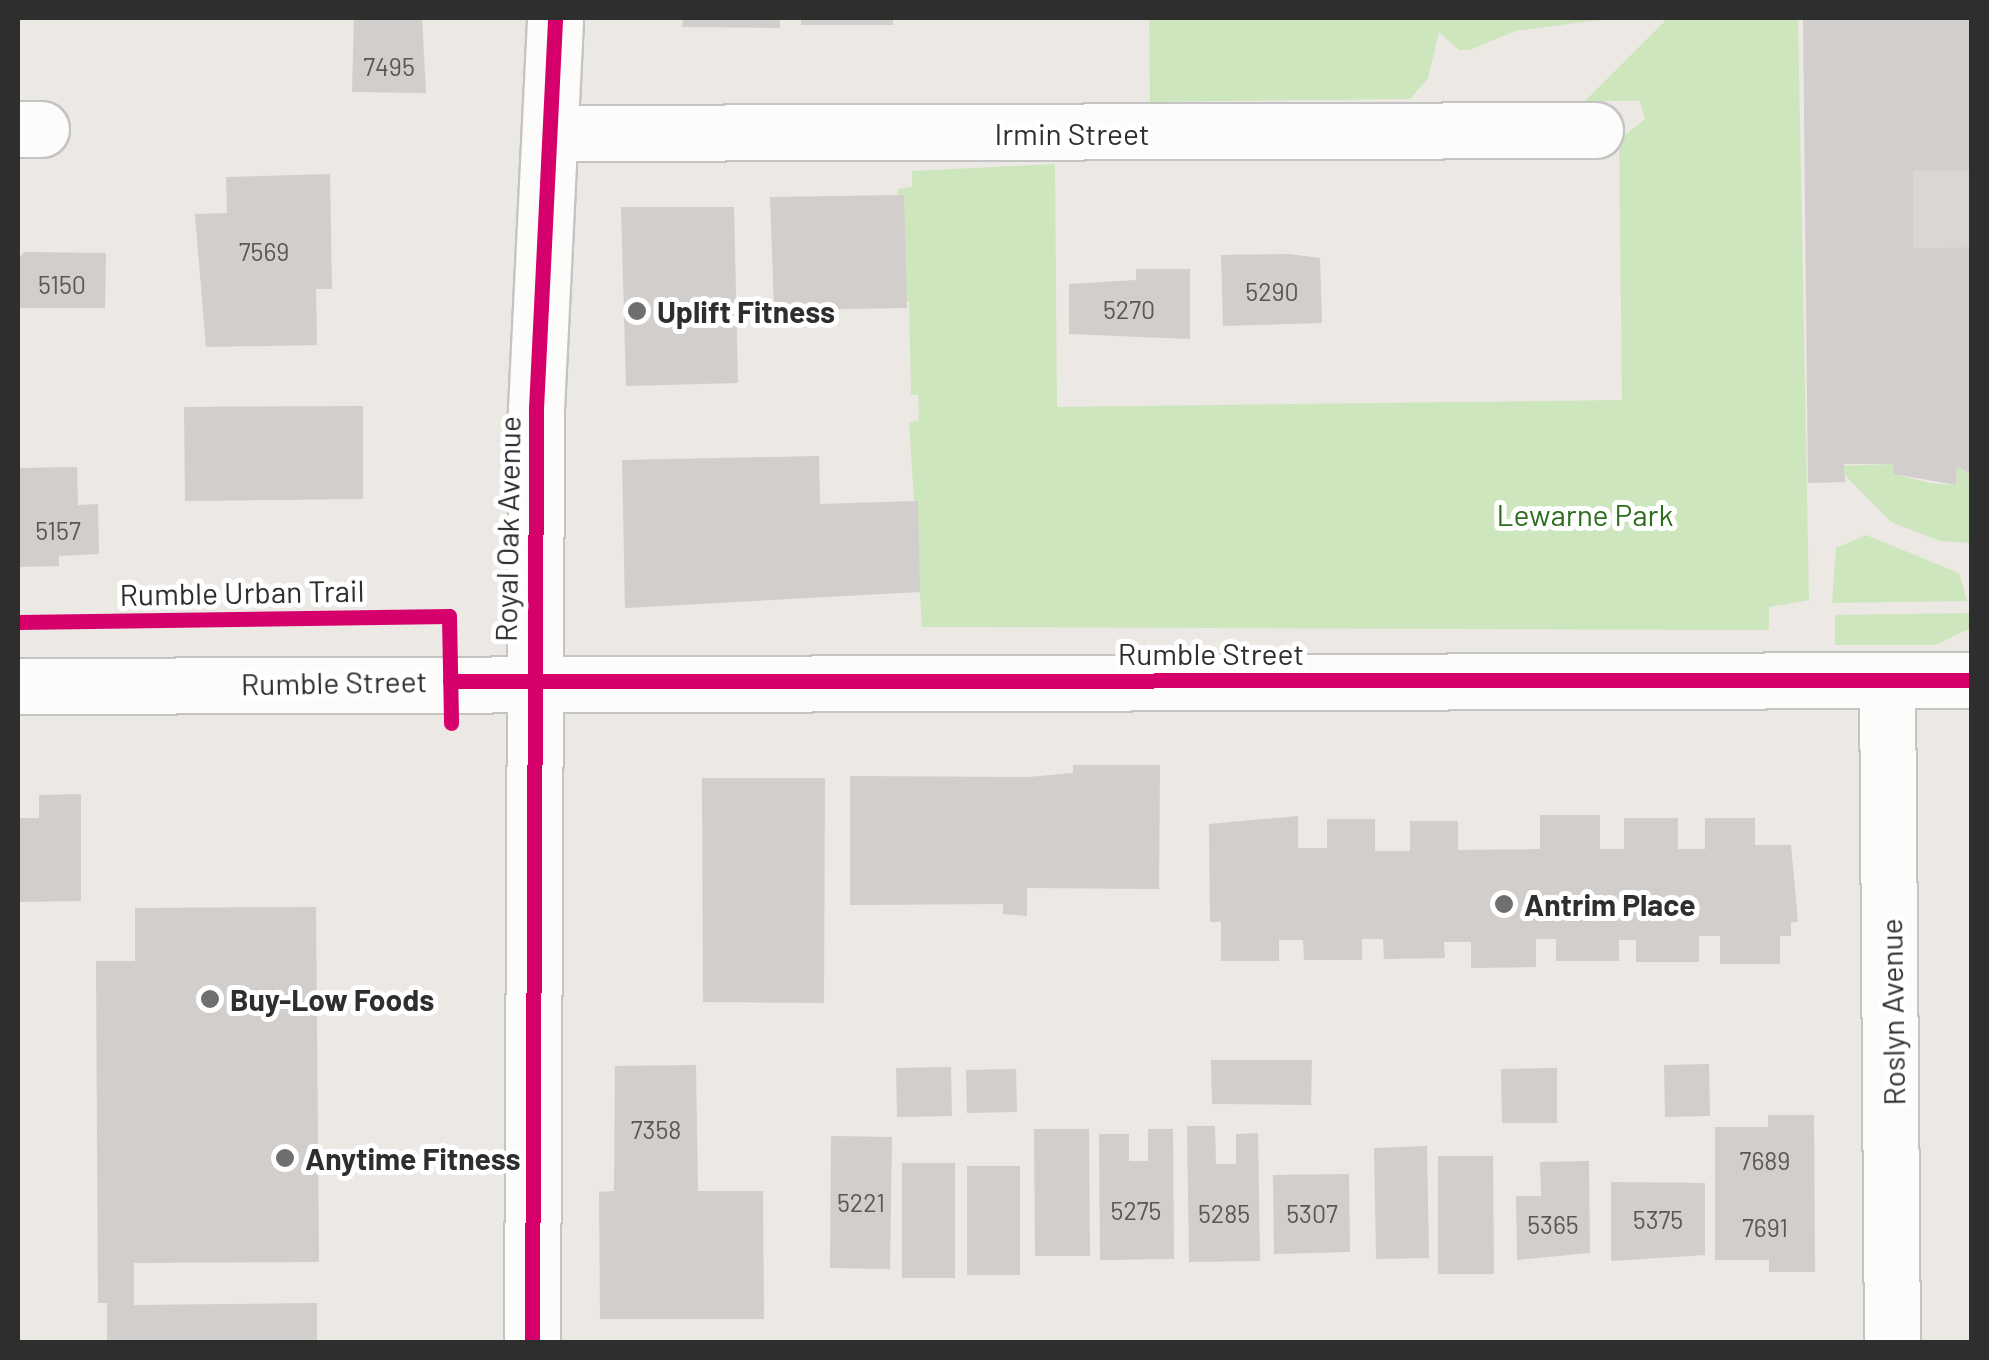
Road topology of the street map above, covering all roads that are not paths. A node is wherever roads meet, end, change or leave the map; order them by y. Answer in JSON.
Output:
{"nodes":[{"id":1,"x":555,"y":18,"type":"edge"},
{"id":2,"x":1594,"y":130,"type":"dead end"},
{"id":3,"x":550,"y":133,"type":"junction"},
{"id":4,"x":533,"y":680,"type":"junction"},
{"id":5,"x":1972,"y":680,"type":"edge"},
{"id":6,"x":1887,"y":682,"type":"junction"},
{"id":7,"x":18,"y":686,"type":"edge"},
{"id":8,"x":532,"y":1342,"type":"edge"},
{"id":9,"x":1892,"y":1342,"type":"edge"}],
"edges":[{"from":1,"to":3,"type":"street","name":"Royal Oak Avenue"},
{"from":2,"to":3,"type":"street","name":"Irmin Street"},
{"from":3,"to":4,"type":"street","name":"Royal Oak Avenue"},
{"from":4,"to":6,"type":"street","name":"Rumble Street"},
{"from":4,"to":7,"type":"street","name":"Rumble Street"},
{"from":4,"to":8,"type":"street","name":"Royal Oak Avenue"},
{"from":5,"to":6,"type":"street","name":"Rumble Street"},
{"from":6,"to":9,"type":"street","name":"Roslyn Avenue"}]}
